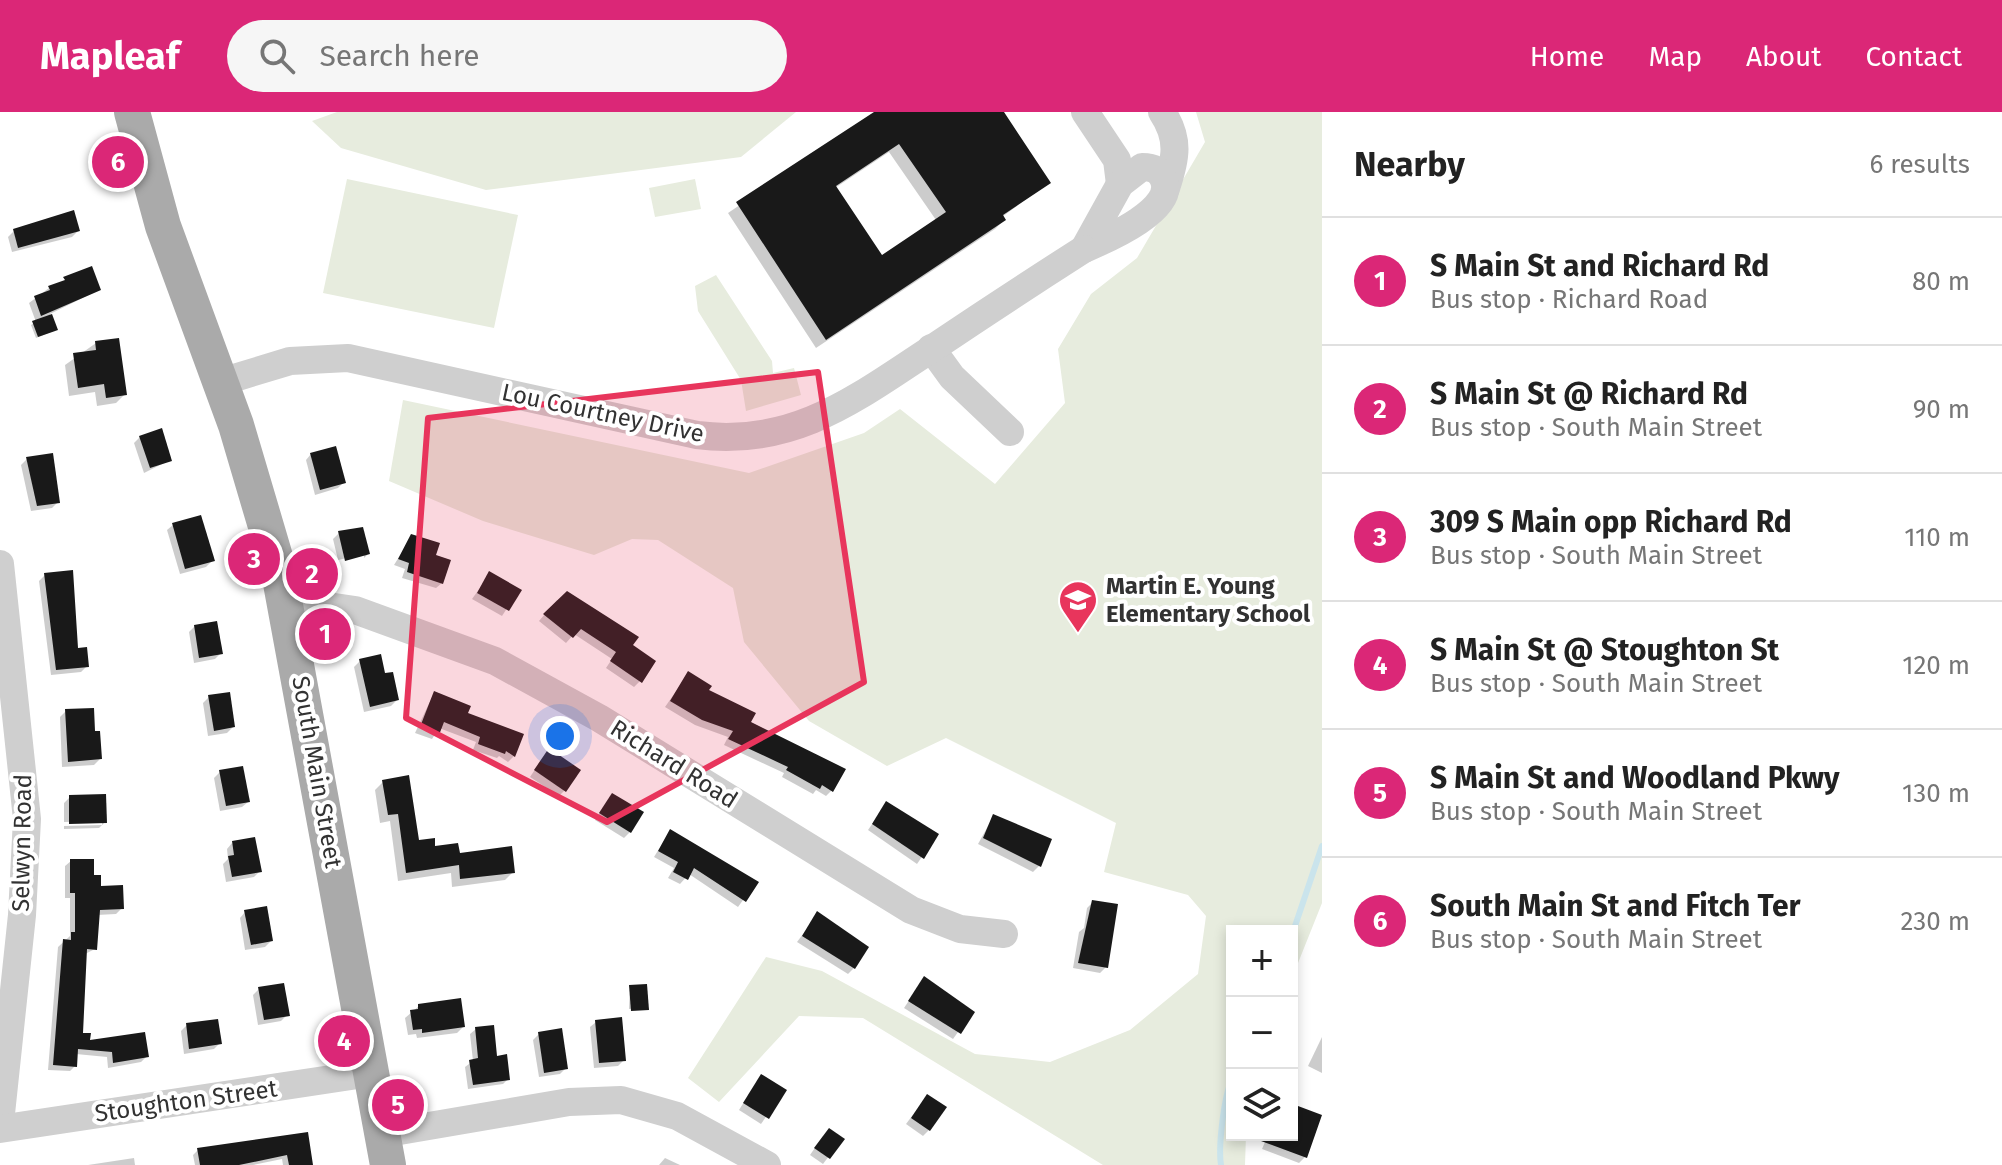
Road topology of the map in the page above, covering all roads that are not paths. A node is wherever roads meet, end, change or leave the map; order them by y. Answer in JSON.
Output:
{"nodes":[{"id":1,"x":132,"y":112,"type":"edge"},
{"id":2,"x":1085,"y":112,"type":"edge"},
{"id":3,"x":1162,"y":112,"type":"edge"},
{"id":4,"x":1120,"y":184,"type":"junction"},
{"id":5,"x":1166,"y":188,"type":"junction"},
{"id":6,"x":1084,"y":249,"type":"junction"},
{"id":7,"x":931,"y":348,"type":"junction"},
{"id":8,"x":221,"y":382,"type":"junction"},
{"id":9,"x":1010,"y":432,"type":"dead end"},
{"id":10,"x":0,"y":564,"type":"edge"},
{"id":11,"x":288,"y":615,"type":"junction"},
{"id":12,"x":1004,"y":934,"type":"dead end"},
{"id":13,"x":371,"y":1073,"type":"junction"},
{"id":14,"x":0,"y":1123,"type":"edge"},
{"id":15,"x":0,"y":1129,"type":"edge"},
{"id":16,"x":385,"y":1150,"type":"edge"},
{"id":17,"x":767,"y":1165,"type":"edge"}],
"edges":[{"from":1,"to":8,"type":"main road","name":"South Main Street"},
{"from":2,"to":4,"type":"street"},
{"from":3,"to":5,"type":"street"},
{"from":4,"to":5,"type":"street"},
{"from":4,"to":6,"type":"street","name":"Lou Courtney Drive"},
{"from":5,"to":6,"type":"street","name":"Lou Courtney Drive"},
{"from":6,"to":7,"type":"street","name":"Lou Courtney Drive"},
{"from":7,"to":8,"type":"street","name":"Lou Courtney Drive"},
{"from":7,"to":9,"type":"street"},
{"from":8,"to":11,"type":"main road","name":"South Main Street"},
{"from":10,"to":14,"type":"street","name":"Selwyn Road"},
{"from":11,"to":12,"type":"street","name":"Richard Road"},
{"from":11,"to":13,"type":"main road","name":"South Main Street"},
{"from":13,"to":15,"type":"street","name":"Stoughton Street"},
{"from":13,"to":16,"type":"main road","name":"South Main Street"},
{"from":16,"to":17,"type":"street"}]}
